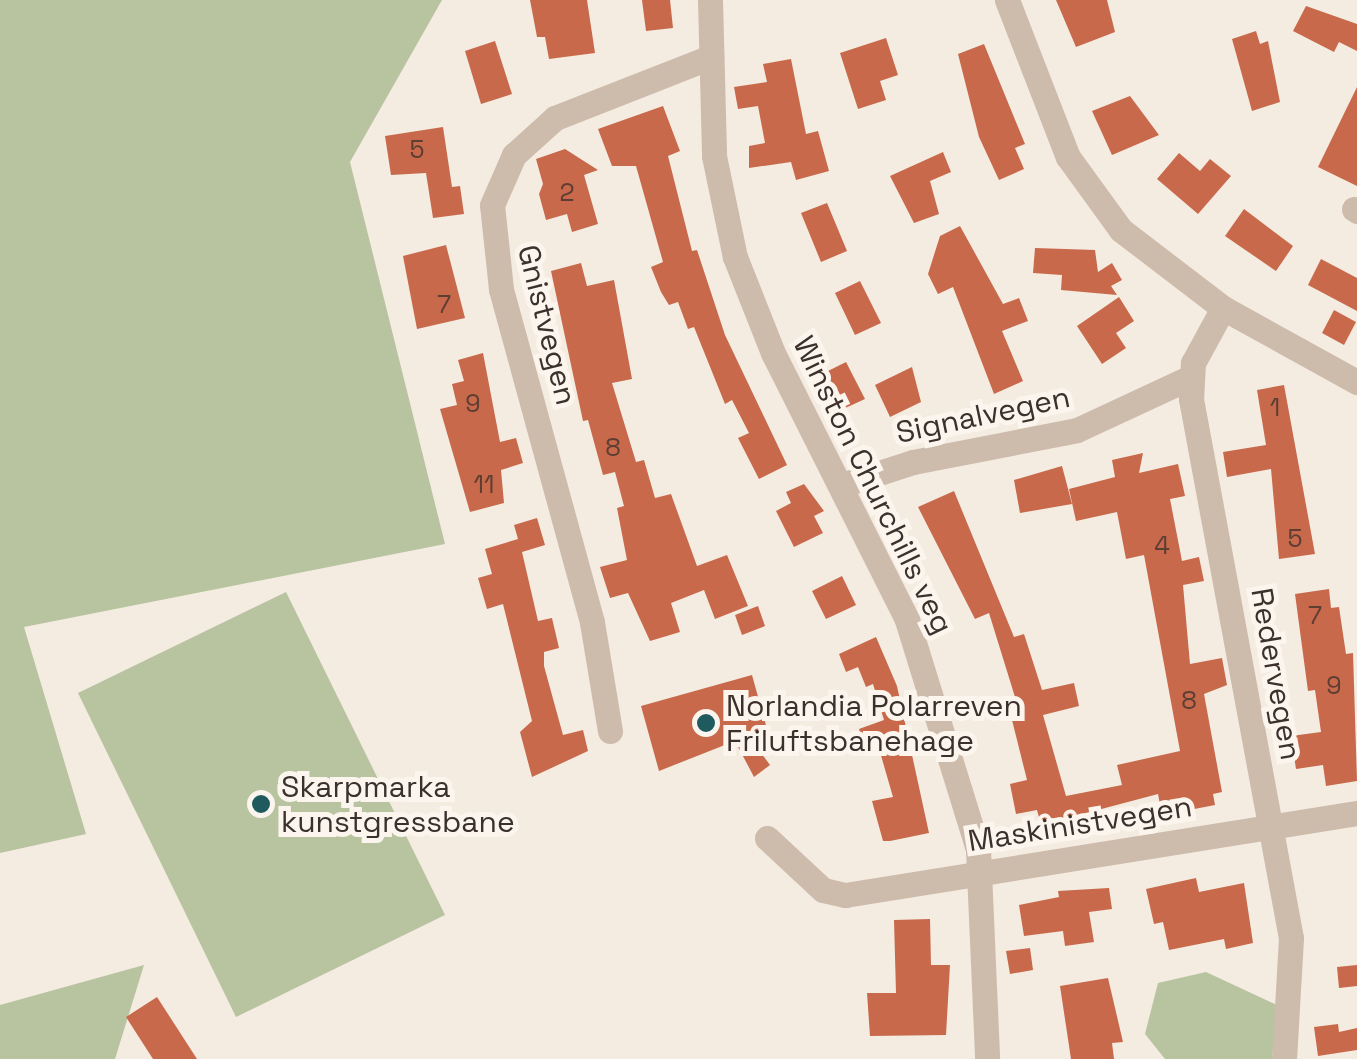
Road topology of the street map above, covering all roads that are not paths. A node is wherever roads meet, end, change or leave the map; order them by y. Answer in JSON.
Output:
{"nodes":[{"id":1,"x":710,"y":0,"type":"edge"},
{"id":2,"x":1008,"y":0,"type":"edge"},
{"id":3,"x":710,"y":57,"type":"junction"},
{"id":4,"x":1223,"y":308,"type":"junction"},
{"id":5,"x":1190,"y":378,"type":"junction"},
{"id":6,"x":1357,"y":382,"type":"edge"},
{"id":7,"x":842,"y":485,"type":"junction"},
{"id":8,"x":610,"y":731,"type":"dead end"},
{"id":9,"x":1357,"y":813,"type":"edge"},
{"id":10,"x":1271,"y":824,"type":"junction"},
{"id":11,"x":767,"y":838,"type":"dead end"},
{"id":12,"x":981,"y":872,"type":"junction"},
{"id":13,"x":987,"y":1059,"type":"edge"},
{"id":14,"x":1284,"y":1059,"type":"edge"}],
"edges":[{"from":1,"to":3,"type":"street","name":"Winston Churchills veg"},
{"from":2,"to":4,"type":"street"},
{"from":3,"to":7,"type":"street","name":"Winston Churchills veg"},
{"from":3,"to":8,"type":"street","name":"Gnistvegen"},
{"from":4,"to":5,"type":"street"},
{"from":4,"to":6,"type":"street"},
{"from":5,"to":7,"type":"street","name":"Signalvegen"},
{"from":5,"to":10,"type":"street","name":"Redervegen"},
{"from":7,"to":12,"type":"street","name":"Winston Churchills veg"},
{"from":9,"to":10,"type":"street","name":"Maskinistvegen"},
{"from":10,"to":12,"type":"street","name":"Maskinistvegen"},
{"from":10,"to":14,"type":"street","name":"Redervegen"},
{"from":11,"to":12,"type":"street","name":"Maskinistvegen"},
{"from":12,"to":13,"type":"street","name":"Winston Churchills veg"}]}
